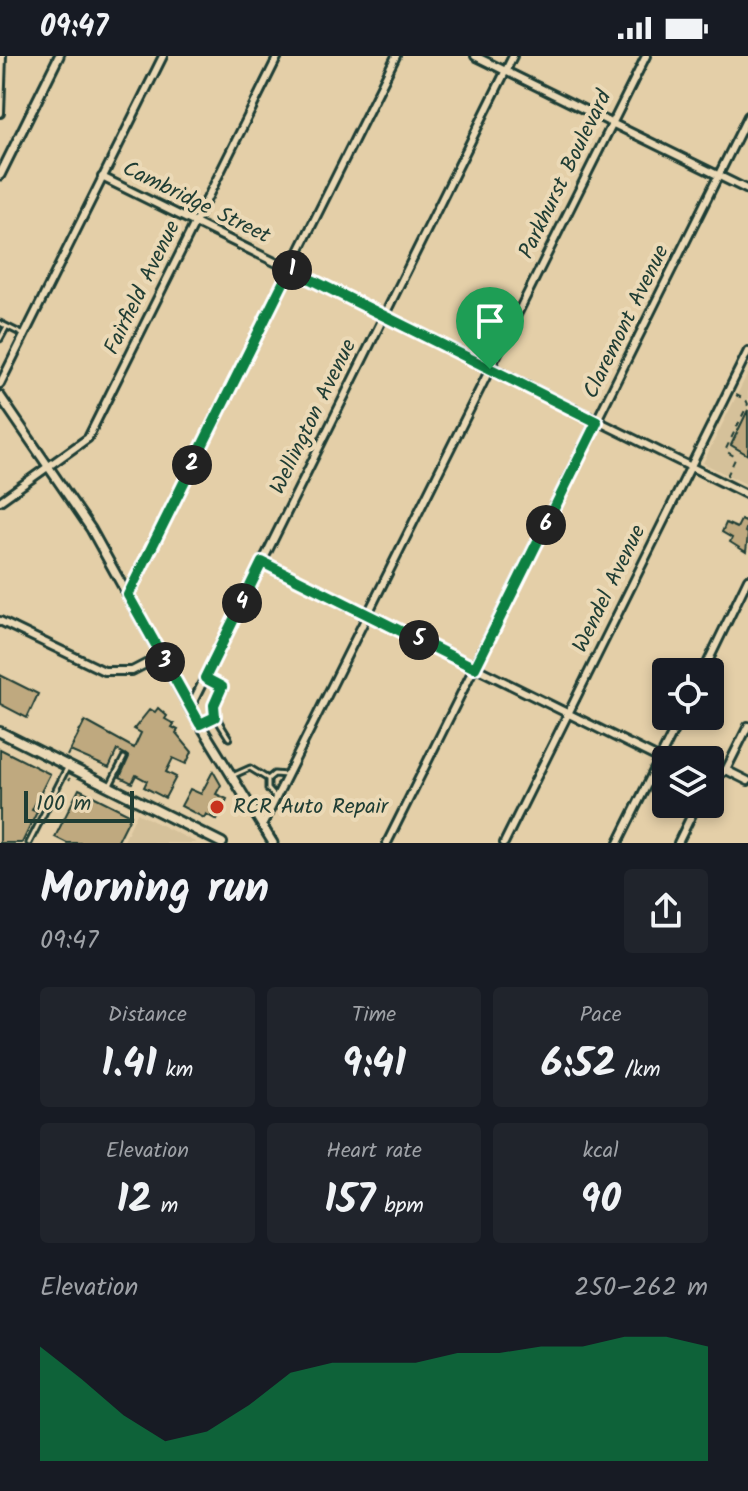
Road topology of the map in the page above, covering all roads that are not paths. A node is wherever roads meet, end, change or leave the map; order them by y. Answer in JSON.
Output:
{"nodes":[{"id":1,"x":2,"y":56,"type":"edge"},
{"id":2,"x":59,"y":56,"type":"edge"},
{"id":3,"x":163,"y":56,"type":"edge"},
{"id":4,"x":278,"y":56,"type":"edge"},
{"id":5,"x":396,"y":56,"type":"edge"},
{"id":6,"x":475,"y":56,"type":"edge"},
{"id":7,"x":513,"y":56,"type":"edge"},
{"id":8,"x":646,"y":56,"type":"edge"},
{"id":9,"x":506,"y":71,"type":"junction"},
{"id":10,"x":0,"y":113,"type":"edge"},
{"id":11,"x":748,"y":116,"type":"edge"},
{"id":12,"x":612,"y":124,"type":"junction"},
{"id":13,"x":0,"y":175,"type":"edge"},
{"id":14,"x":718,"y":175,"type":"junction"},
{"id":15,"x":102,"y":177,"type":"junction"},
{"id":16,"x":748,"y":190,"type":"edge"},
{"id":17,"x":195,"y":222,"type":"junction"},
{"id":18,"x":290,"y":269,"type":"junction"},
{"id":19,"x":384,"y":316,"type":"junction"},
{"id":20,"x":0,"y":323,"type":"edge"},
{"id":21,"x":7,"y":327,"type":"junction"},
{"id":22,"x":24,"y":335,"type":"junction"},
{"id":23,"x":0,"y":339,"type":"edge"},
{"id":24,"x":748,"y":351,"type":"edge"},
{"id":25,"x":490,"y":369,"type":"junction"},
{"id":26,"x":0,"y":384,"type":"edge"},
{"id":27,"x":0,"y":396,"type":"edge"},
{"id":28,"x":597,"y":422,"type":"junction"},
{"id":29,"x":48,"y":466,"type":"junction"},
{"id":30,"x":691,"y":467,"type":"junction"},
{"id":31,"x":0,"y":490,"type":"edge"},
{"id":32,"x":748,"y":495,"type":"edge"},
{"id":33,"x":3,"y":499,"type":"edge"},
{"id":34,"x":262,"y":562,"type":"junction"},
{"id":35,"x":748,"y":579,"type":"edge"},
{"id":36,"x":128,"y":595,"type":"junction"},
{"id":37,"x":368,"y":615,"type":"junction"},
{"id":38,"x":0,"y":621,"type":"edge"},
{"id":39,"x":161,"y":656,"type":"junction"},
{"id":40,"x":710,"y":658,"type":"edge"},
{"id":41,"x":475,"y":668,"type":"junction"},
{"id":42,"x":205,"y":678,"type":"junction"},
{"id":43,"x":190,"y":708,"type":"junction"},
{"id":44,"x":569,"y":714,"type":"junction"},
{"id":45,"x":215,"y":717,"type":"junction"},
{"id":46,"x":200,"y":724,"type":"junction"},
{"id":47,"x":748,"y":726,"type":"edge"},
{"id":48,"x":0,"y":732,"type":"edge"},
{"id":49,"x":229,"y":738,"type":"dead end"},
{"id":50,"x":652,"y":755,"type":"edge"},
{"id":51,"x":124,"y":758,"type":"dead end"},
{"id":52,"x":68,"y":766,"type":"junction"},
{"id":53,"x":726,"y":770,"type":"joint"},
{"id":54,"x":652,"y":775,"type":"edge"},
{"id":55,"x":232,"y":776,"type":"junction"},
{"id":56,"x":288,"y":776,"type":"junction"},
{"id":57,"x":268,"y":779,"type":"junction"},
{"id":58,"x":748,"y":781,"type":"edge"},
{"id":59,"x":109,"y":787,"type":"junction"},
{"id":60,"x":276,"y":799,"type":"junction"},
{"id":61,"x":690,"y":818,"type":"edge"},
{"id":62,"x":262,"y":826,"type":"junction"},
{"id":63,"x":29,"y":843,"type":"edge"},
{"id":64,"x":222,"y":843,"type":"edge"},
{"id":65,"x":273,"y":843,"type":"edge"},
{"id":66,"x":387,"y":843,"type":"edge"},
{"id":67,"x":504,"y":843,"type":"edge"},
{"id":68,"x":618,"y":843,"type":"edge"},
{"id":69,"x":678,"y":843,"type":"edge"}],
"edges":[{"from":1,"to":10,"type":"street"},
{"from":2,"to":13,"type":"street"},
{"from":3,"to":15,"type":"street"},
{"from":4,"to":17,"type":"street","name":"Fairfield Avenue"},
{"from":5,"to":18,"type":"street"},
{"from":6,"to":9,"type":"street"},
{"from":7,"to":9,"type":"street","name":"Wellington Avenue"},
{"from":8,"to":12,"type":"street","name":"Parkhurst Boulevard"},
{"from":9,"to":12,"type":"street"},
{"from":9,"to":19,"type":"street","name":"Wellington Avenue"},
{"from":11,"to":14,"type":"street","name":"Claremont Avenue"},
{"from":12,"to":14,"type":"street"},
{"from":12,"to":25,"type":"street","name":"Parkhurst Boulevard"},
{"from":14,"to":16,"type":"street"},
{"from":14,"to":28,"type":"street","name":"Claremont Avenue"},
{"from":15,"to":17,"type":"street","name":"Cambridge Street"},
{"from":15,"to":22,"type":"street"},
{"from":17,"to":18,"type":"street","name":"Cambridge Street"},
{"from":17,"to":29,"type":"street","name":"Fairfield Avenue"},
{"from":18,"to":19,"type":"street","name":"Cambridge Street"},
{"from":18,"to":36,"type":"street"},
{"from":19,"to":25,"type":"street","name":"Cambridge Street"},
{"from":19,"to":34,"type":"street","name":"Wellington Avenue"},
{"from":20,"to":21,"type":"lane"},
{"from":21,"to":22,"type":"lane"},
{"from":21,"to":23,"type":"lane"},
{"from":22,"to":26,"type":"street"},
{"from":24,"to":30,"type":"street","name":"Wendel Avenue"},
{"from":25,"to":28,"type":"street","name":"Cambridge Street"},
{"from":25,"to":37,"type":"street","name":"Parkhurst Boulevard"},
{"from":27,"to":29,"type":"street"},
{"from":28,"to":30,"type":"street","name":"Cambridge Street"},
{"from":28,"to":41,"type":"street","name":"Claremont Avenue"},
{"from":29,"to":33,"type":"street","name":"Fairfield Avenue"},
{"from":29,"to":36,"type":"street"},
{"from":30,"to":32,"type":"street","name":"Cambridge Street"},
{"from":30,"to":44,"type":"street","name":"Wendel Avenue"},
{"from":31,"to":33,"type":"lane"},
{"from":34,"to":37,"type":"street"},
{"from":34,"to":42,"type":"street","name":"Wellington Avenue"},
{"from":35,"to":40,"type":"street"},
{"from":36,"to":39,"type":"street"},
{"from":37,"to":41,"type":"street"},
{"from":37,"to":56,"type":"street","name":"Parkhurst Boulevard"},
{"from":38,"to":39,"type":"street"},
{"from":39,"to":43,"type":"street"},
{"from":41,"to":44,"type":"street"},
{"from":41,"to":66,"type":"street","name":"Claremont Avenue"},
{"from":42,"to":43,"type":"street","name":"Wellington Avenue"},
{"from":42,"to":45,"type":"lane"},
{"from":43,"to":46,"type":"street"},
{"from":44,"to":50,"type":"street"},
{"from":44,"to":67,"type":"street","name":"Wendel Avenue"},
{"from":45,"to":46,"type":"lane"},
{"from":45,"to":49,"type":"lane"},
{"from":46,"to":55,"type":"street"},
{"from":47,"to":53,"type":"street"},
{"from":48,"to":52,"type":"main road"},
{"from":51,"to":59,"type":"lane"},
{"from":52,"to":59,"type":"main road"},
{"from":52,"to":63,"type":"lane"},
{"from":53,"to":58,"type":"street"},
{"from":54,"to":68,"type":"street"},
{"from":55,"to":57,"type":"lane"},
{"from":55,"to":62,"type":"street"},
{"from":56,"to":57,"type":"lane"},
{"from":56,"to":60,"type":"street","name":"Parkhurst Boulevard"},
{"from":57,"to":60,"type":"lane"},
{"from":59,"to":64,"type":"main road"},
{"from":60,"to":62,"type":"street","name":"Parkhurst Boulevard"},
{"from":61,"to":69,"type":"street"},
{"from":62,"to":65,"type":"street"}]}
